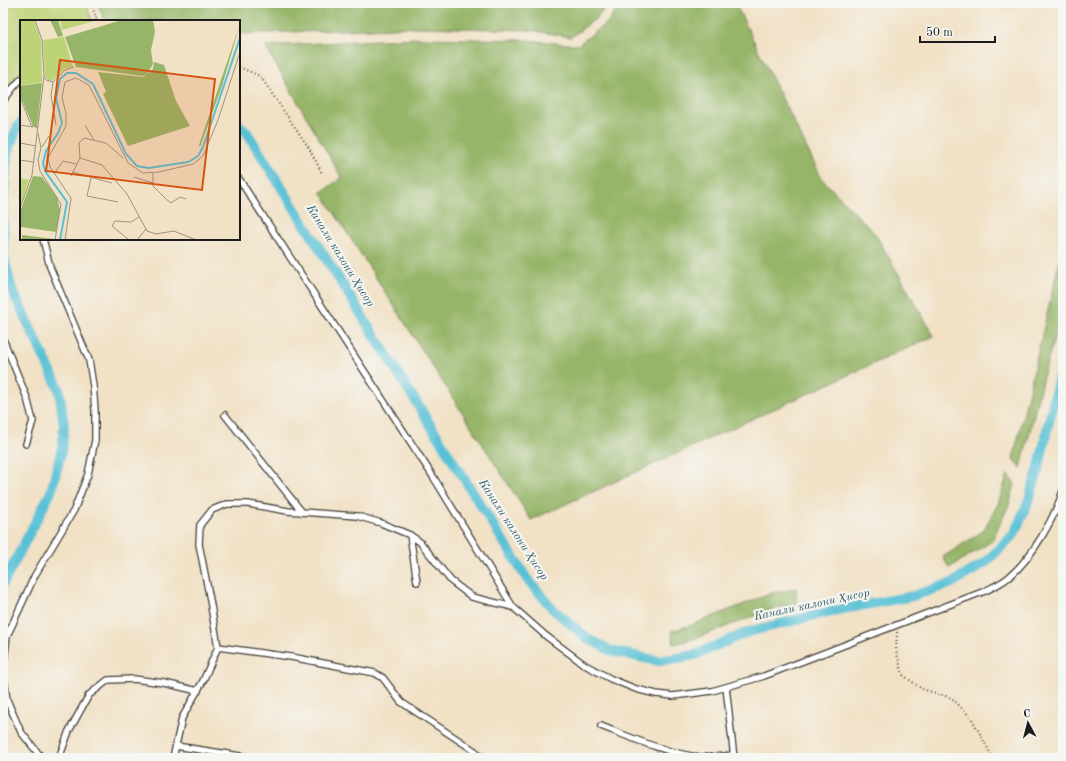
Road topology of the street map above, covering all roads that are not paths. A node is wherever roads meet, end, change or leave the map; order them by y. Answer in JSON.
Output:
{"nodes":[{"id":1,"x":20,"y":80,"type":"edge"},
{"id":2,"x":3,"y":101,"type":"edge"},
{"id":3,"x":240,"y":181,"type":"edge"},
{"id":4,"x":44,"y":240,"type":"edge"},
{"id":5,"x":3,"y":339,"type":"edge"},
{"id":6,"x":225,"y":415,"type":"dead end"},
{"id":7,"x":26,"y":444,"type":"dead end"},
{"id":8,"x":1063,"y":491,"type":"edge"},
{"id":9,"x":302,"y":512,"type":"junction"},
{"id":10,"x":410,"y":535,"type":"junction"},
{"id":11,"x":417,"y":582,"type":"dead end"},
{"id":12,"x":512,"y":607,"type":"junction"},
{"id":13,"x":218,"y":647,"type":"junction"},
{"id":14,"x":3,"y":671,"type":"edge"},
{"id":15,"x":726,"y":687,"type":"junction"},
{"id":16,"x":198,"y":691,"type":"junction"},
{"id":17,"x":601,"y":726,"type":"dead end"},
{"id":18,"x":176,"y":746,"type":"junction"},
{"id":19,"x":734,"y":757,"type":"edge"},
{"id":20,"x":42,"y":758,"type":"edge"},
{"id":21,"x":59,"y":758,"type":"edge"},
{"id":22,"x":173,"y":758,"type":"edge"},
{"id":23,"x":253,"y":758,"type":"edge"},
{"id":24,"x":482,"y":758,"type":"edge"}],
"edges":[{"from":1,"to":2,"type":"lane"},
{"from":3,"to":12,"type":"lane"},
{"from":4,"to":14,"type":"lane"},
{"from":5,"to":7,"type":"lane"},
{"from":6,"to":9,"type":"lane"},
{"from":8,"to":15,"type":"lane"},
{"from":9,"to":10,"type":"lane"},
{"from":9,"to":13,"type":"lane"},
{"from":10,"to":11,"type":"lane"},
{"from":10,"to":12,"type":"lane"},
{"from":12,"to":15,"type":"lane"},
{"from":13,"to":16,"type":"lane"},
{"from":13,"to":24,"type":"lane"},
{"from":14,"to":20,"type":"lane"},
{"from":15,"to":19,"type":"lane"},
{"from":16,"to":18,"type":"lane"},
{"from":16,"to":21,"type":"lane"},
{"from":17,"to":19,"type":"lane"},
{"from":18,"to":22,"type":"lane"},
{"from":18,"to":23,"type":"lane"}]}
